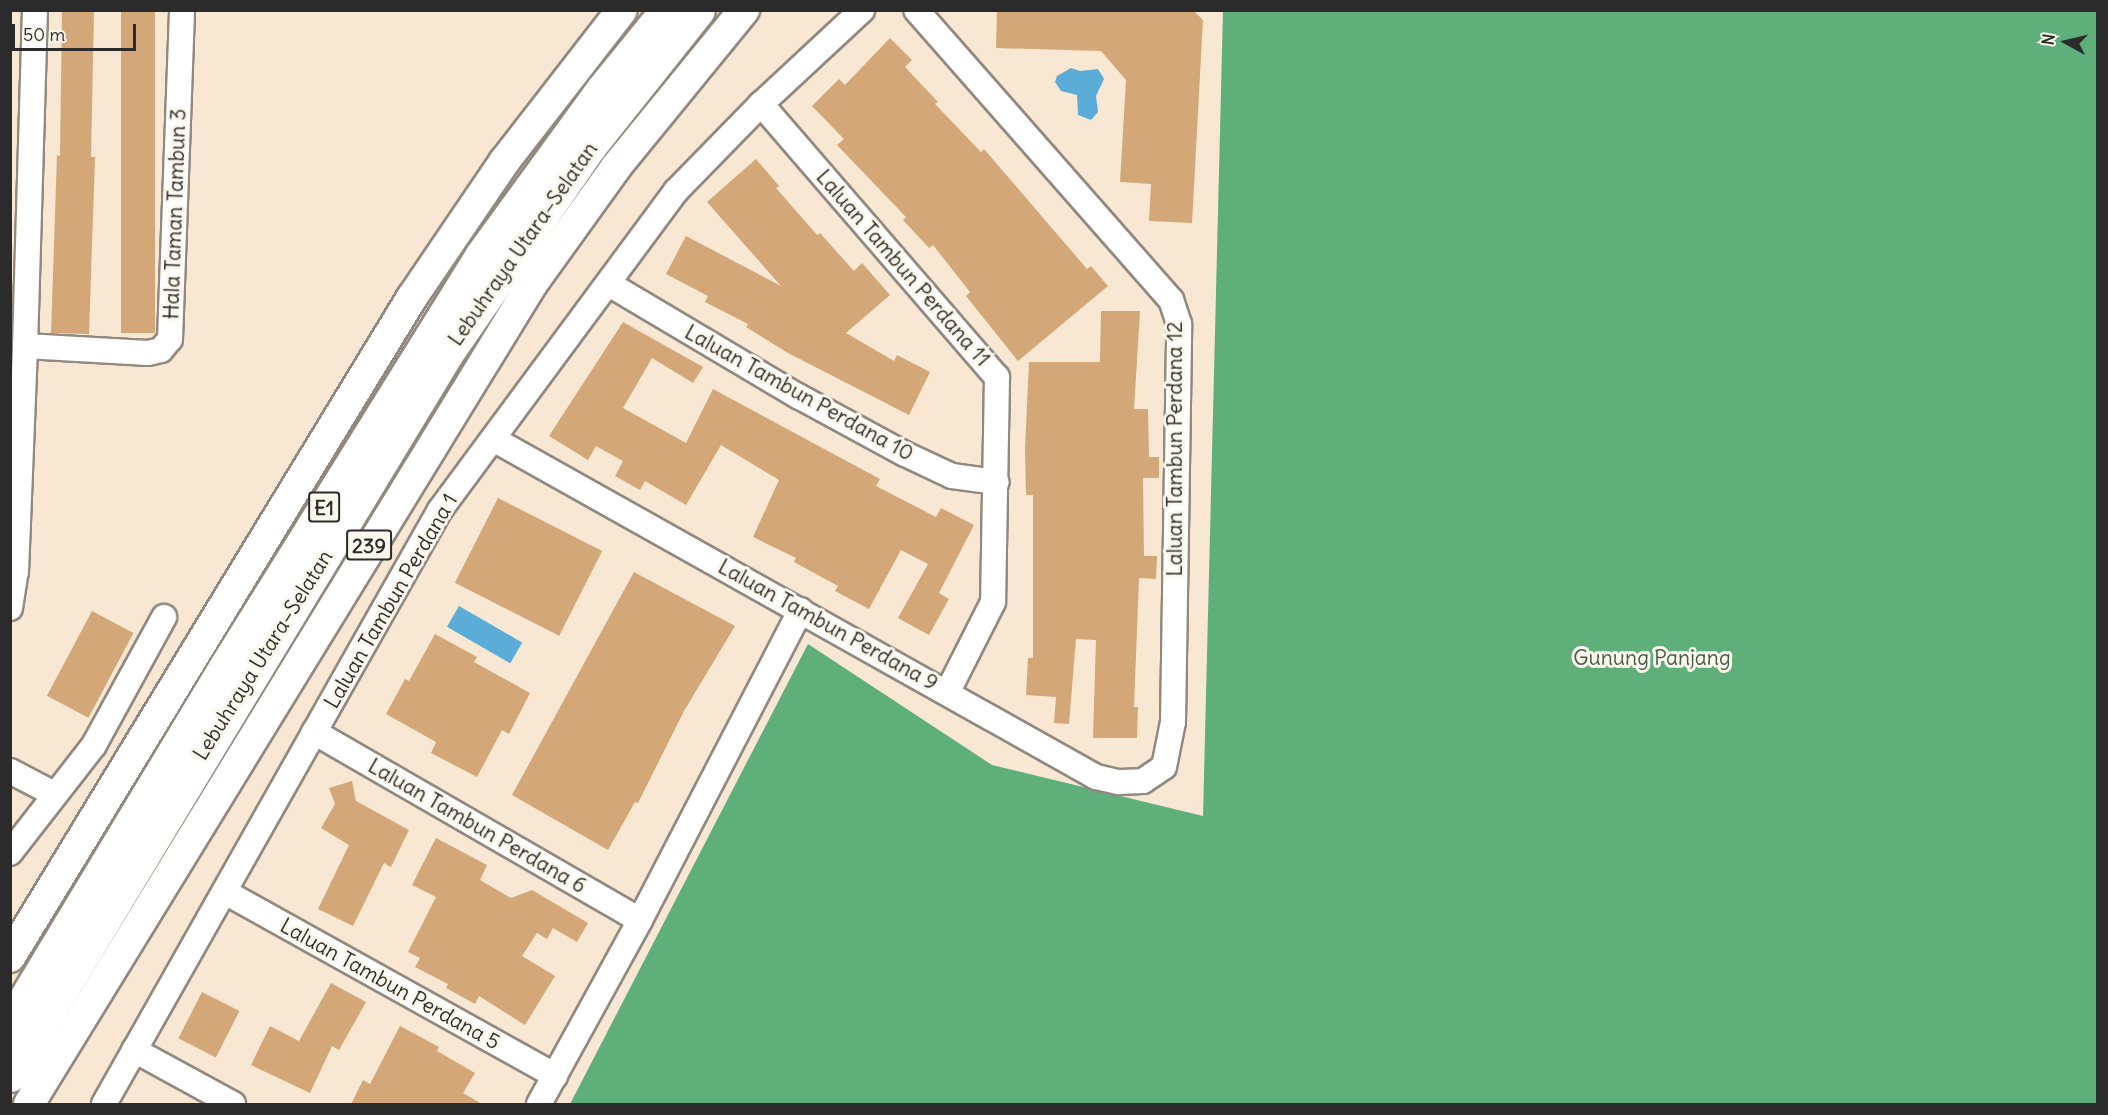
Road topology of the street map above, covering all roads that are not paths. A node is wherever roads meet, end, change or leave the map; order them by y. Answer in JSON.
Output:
{"nodes":[{"id":1,"x":35,"y":10,"type":"edge"},
{"id":2,"x":182,"y":10,"type":"edge"},
{"id":3,"x":622,"y":10,"type":"edge"},
{"id":4,"x":667,"y":10,"type":"edge"},
{"id":5,"x":698,"y":10,"type":"edge"},
{"id":6,"x":744,"y":10,"type":"edge"},
{"id":7,"x":862,"y":10,"type":"edge"},
{"id":8,"x":916,"y":10,"type":"edge"},
{"id":9,"x":761,"y":104,"type":"junction"},
{"id":10,"x":609,"y":284,"type":"junction"},
{"id":11,"x":26,"y":346,"type":"junction"},
{"id":12,"x":495,"y":440,"type":"junction"},
{"id":13,"x":997,"y":482,"type":"junction"},
{"id":14,"x":13,"y":571,"type":"edge"},
{"id":15,"x":10,"y":608,"type":"edge"},
{"id":16,"x":801,"y":610,"type":"junction"},
{"id":17,"x":164,"y":617,"type":"dead end"},
{"id":18,"x":948,"y":691,"type":"junction"},
{"id":19,"x":167,"y":699,"type":"junction"},
{"id":20,"x":314,"y":732,"type":"junction"},
{"id":21,"x":1164,"y":767,"type":"joint"},
{"id":22,"x":10,"y":771,"type":"edge"},
{"id":23,"x":54,"y":794,"type":"junction"},
{"id":24,"x":10,"y":853,"type":"edge"},
{"id":25,"x":225,"y":892,"type":"junction"},
{"id":26,"x":640,"y":920,"type":"junction"},
{"id":27,"x":10,"y":924,"type":"edge"},
{"id":28,"x":10,"y":957,"type":"edge"},
{"id":29,"x":10,"y":1024,"type":"edge"},
{"id":30,"x":134,"y":1050,"type":"junction"},
{"id":31,"x":10,"y":1075,"type":"edge"},
{"id":32,"x":555,"y":1076,"type":"junction"},
{"id":33,"x":29,"y":1104,"type":"edge"},
{"id":34,"x":104,"y":1104,"type":"edge"},
{"id":35,"x":233,"y":1104,"type":"edge"},
{"id":36,"x":538,"y":1104,"type":"edge"}],
"edges":[{"from":1,"to":11,"type":"street"},
{"from":2,"to":11,"type":"street","name":"Hala Taman Tambun 3"},
{"from":3,"to":19,"type":"main road"},
{"from":4,"to":29,"type":"highway","name":"Lebuhraya Utara–Selatan","number":"E1"},
{"from":5,"to":31,"type":"highway","name":"Lebuhraya Utara–Selatan","number":"E1"},
{"from":6,"to":33,"type":"main road","number":"239"},
{"from":7,"to":9,"type":"street","name":"Laluan Tambun Perdana 1"},
{"from":8,"to":21,"type":"street","name":"Laluan Tambun Perdana 12"},
{"from":9,"to":10,"type":"street","name":"Laluan Tambun Perdana 1"},
{"from":9,"to":13,"type":"street","name":"Laluan Tambun Perdana 11"},
{"from":10,"to":12,"type":"street","name":"Laluan Tambun Perdana 1"},
{"from":10,"to":13,"type":"street","name":"Laluan Tambun Perdana 10"},
{"from":11,"to":14,"type":"street"},
{"from":12,"to":16,"type":"street","name":"Laluan Tambun Perdana 9"},
{"from":12,"to":20,"type":"street","name":"Laluan Tambun Perdana 1"},
{"from":13,"to":18,"type":"street","name":"Laluan Tambun Perdana 11"},
{"from":14,"to":15,"type":"street"},
{"from":16,"to":18,"type":"street","name":"Laluan Tambun Perdana 9"},
{"from":16,"to":26,"type":"street"},
{"from":17,"to":23,"type":"street"},
{"from":18,"to":21,"type":"street","name":"Laluan Tambun Perdana 9"},
{"from":19,"to":27,"type":"main road"},
{"from":19,"to":28,"type":"main road"},
{"from":20,"to":25,"type":"street","name":"Laluan Tambun Perdana 1"},
{"from":20,"to":26,"type":"street","name":"Laluan Tambun Perdana 6"},
{"from":22,"to":23,"type":"street"},
{"from":23,"to":24,"type":"street"},
{"from":25,"to":30,"type":"street","name":"Laluan Tambun Perdana 1"},
{"from":25,"to":32,"type":"street","name":"Laluan Tambun Perdana 5"},
{"from":26,"to":32,"type":"street"},
{"from":30,"to":34,"type":"street","name":"Laluan Tambun Perdana 1"},
{"from":30,"to":35,"type":"street"},
{"from":32,"to":36,"type":"street"}]}
